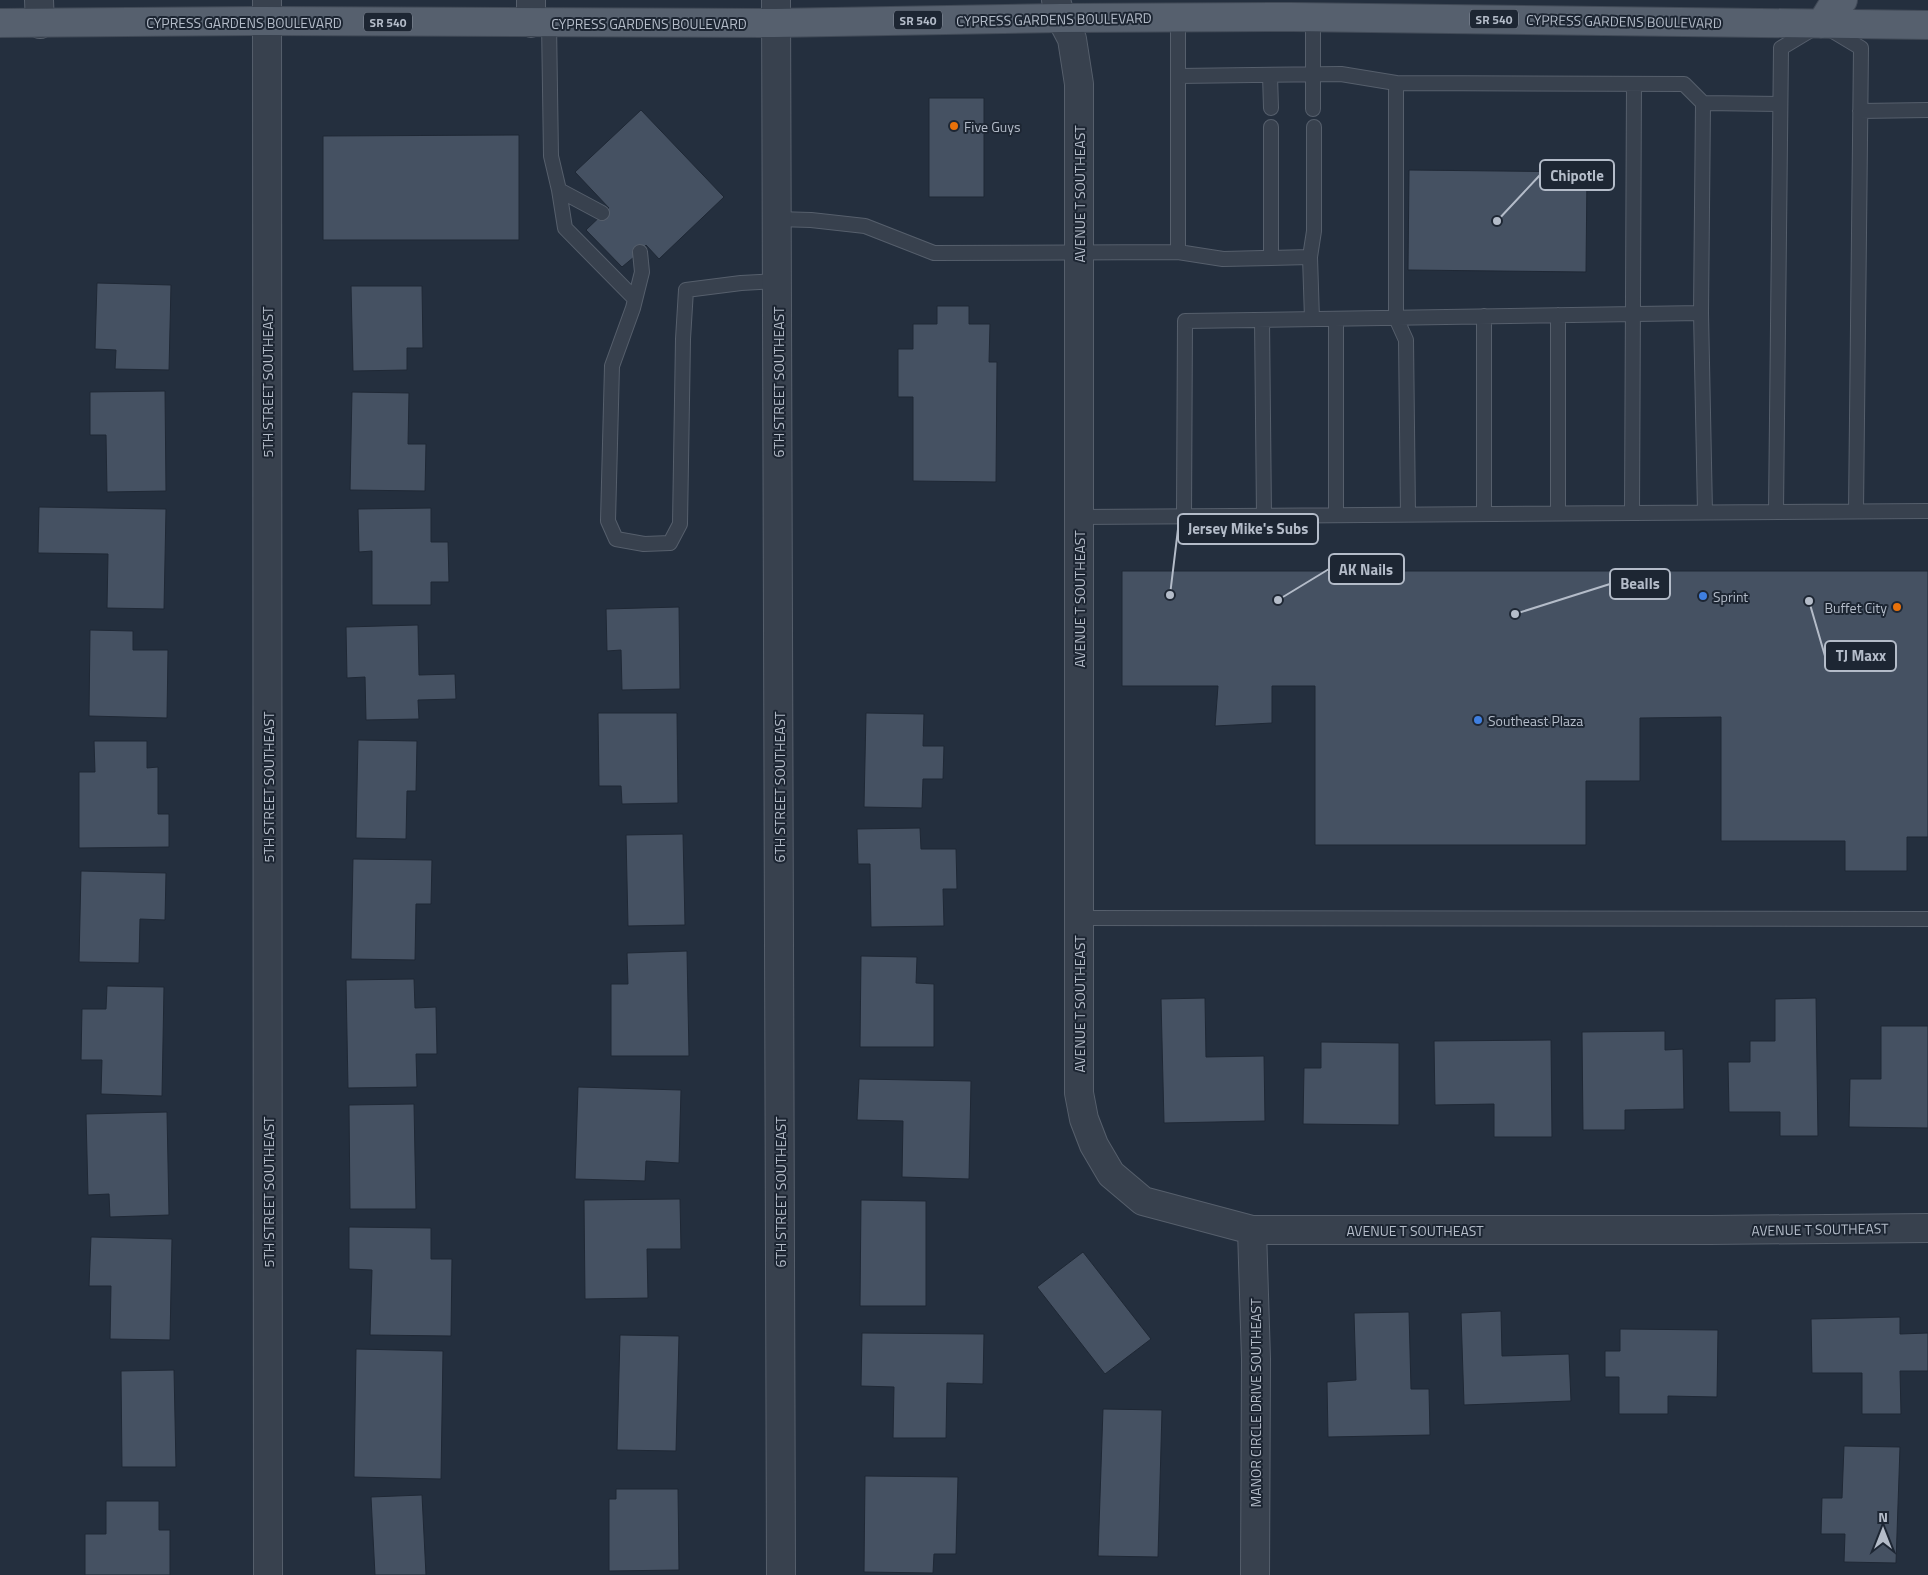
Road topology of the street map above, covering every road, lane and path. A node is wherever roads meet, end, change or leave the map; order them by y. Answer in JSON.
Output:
{"nodes":[{"id":1,"x":1452,"y":0,"type":"edge"},
{"id":2,"x":1843,"y":0,"type":"edge"},
{"id":3,"x":1058,"y":9,"type":"edge"},
{"id":4,"x":267,"y":10,"type":"edge"},
{"id":5,"x":40,"y":12,"type":"edge"},
{"id":6,"x":775,"y":12,"type":"edge"},
{"id":7,"x":537,"y":15,"type":"edge"},
{"id":8,"x":1178,"y":17,"type":"junction"},
{"id":9,"x":1313,"y":17,"type":"junction"},
{"id":10,"x":1387,"y":18,"type":"junction"},
{"id":11,"x":0,"y":23,"type":"edge"},
{"id":12,"x":1821,"y":24,"type":"junction"},
{"id":13,"x":1928,"y":25,"type":"edge"},
{"id":14,"x":1270,"y":75,"type":"junction"},
{"id":15,"x":1312,"y":75,"type":"junction"},
{"id":16,"x":1178,"y":76,"type":"junction"},
{"id":17,"x":1396,"y":83,"type":"junction"},
{"id":18,"x":1634,"y":84,"type":"junction"},
{"id":19,"x":1703,"y":103,"type":"junction"},
{"id":20,"x":1780,"y":104,"type":"junction"},
{"id":21,"x":1271,"y":108,"type":"dead end"},
{"id":22,"x":1314,"y":109,"type":"dead end"},
{"id":23,"x":1928,"y":110,"type":"edge"},
{"id":24,"x":1860,"y":111,"type":"junction"},
{"id":25,"x":1314,"y":126,"type":"dead end"},
{"id":26,"x":1272,"y":127,"type":"dead end"},
{"id":27,"x":559,"y":190,"type":"junction"},
{"id":28,"x":602,"y":213,"type":"dead end"},
{"id":29,"x":777,"y":220,"type":"junction"},
{"id":30,"x":640,"y":252,"type":"dead end"},
{"id":31,"x":1079,"y":252,"type":"junction"},
{"id":32,"x":1178,"y":252,"type":"junction"},
{"id":33,"x":1310,"y":257,"type":"junction"},
{"id":34,"x":1272,"y":258,"type":"junction"},
{"id":35,"x":777,"y":281,"type":"junction"},
{"id":36,"x":635,"y":299,"type":"junction"},
{"id":37,"x":1701,"y":313,"type":"junction"},
{"id":38,"x":1633,"y":314,"type":"junction"},
{"id":39,"x":1558,"y":315,"type":"junction"},
{"id":40,"x":1484,"y":316,"type":"junction"},
{"id":41,"x":1396,"y":318,"type":"junction"},
{"id":42,"x":1312,"y":319,"type":"junction"},
{"id":43,"x":1336,"y":319,"type":"junction"},
{"id":44,"x":1262,"y":320,"type":"junction"},
{"id":45,"x":1776,"y":511,"type":"junction"},
{"id":46,"x":1856,"y":511,"type":"junction"},
{"id":47,"x":1928,"y":511,"type":"edge"},
{"id":48,"x":1632,"y":512,"type":"junction"},
{"id":49,"x":1705,"y":512,"type":"junction"},
{"id":50,"x":1558,"y":513,"type":"junction"},
{"id":51,"x":1408,"y":514,"type":"junction"},
{"id":52,"x":1484,"y":514,"type":"junction"},
{"id":53,"x":1336,"y":515,"type":"junction"},
{"id":54,"x":1184,"y":516,"type":"junction"},
{"id":55,"x":1264,"y":516,"type":"junction"},
{"id":56,"x":1079,"y":517,"type":"junction"},
{"id":57,"x":1079,"y":918,"type":"junction"},
{"id":58,"x":1928,"y":919,"type":"edge"},
{"id":59,"x":1928,"y":1228,"type":"edge"},
{"id":60,"x":1252,"y":1230,"type":"junction"},
{"id":61,"x":268,"y":1575,"type":"edge"},
{"id":62,"x":782,"y":1575,"type":"edge"},
{"id":63,"x":1255,"y":1575,"type":"edge"}],
"edges":[{"from":1,"to":10,"type":"main road"},
{"from":2,"to":12,"type":"main road"},
{"from":3,"to":6,"type":"main road","name":"CYPRESS GARDENS BOULEVARD","number":"SR 540"},
{"from":3,"to":8,"type":"main road","name":"CYPRESS GARDENS BOULEVARD","number":"SR 540"},
{"from":3,"to":31,"type":"street","name":"AVENUE T SOUTHEAST"},
{"from":4,"to":5,"type":"main road","name":"CYPRESS GARDENS BOULEVARD","number":"SR 540"},
{"from":4,"to":7,"type":"main road","name":"CYPRESS GARDENS BOULEVARD","number":"SR 540"},
{"from":4,"to":61,"type":"street","name":"5TH STREET SOUTHEAST"},
{"from":5,"to":11,"type":"main road","name":"CYPRESS GARDENS BOULEVARD","number":"SR 540"},
{"from":6,"to":7,"type":"main road","name":"CYPRESS GARDENS BOULEVARD","number":"SR 540"},
{"from":6,"to":29,"type":"street","name":"6TH STREET SOUTHEAST"},
{"from":7,"to":27,"type":"lane"},
{"from":8,"to":9,"type":"main road","name":"CYPRESS GARDENS BOULEVARD","number":"SR 540"},
{"from":8,"to":16,"type":"lane"},
{"from":9,"to":10,"type":"main road","name":"CYPRESS GARDENS BOULEVARD","number":"SR 540"},
{"from":9,"to":15,"type":"lane"},
{"from":10,"to":12,"type":"main road","name":"CYPRESS GARDENS BOULEVARD","number":"SR 540"},
{"from":12,"to":13,"type":"main road","name":"CYPRESS GARDENS BOULEVARD","number":"SR 540"},
{"from":12,"to":20,"type":"lane"},
{"from":12,"to":24,"type":"lane"},
{"from":14,"to":15,"type":"lane"},
{"from":14,"to":16,"type":"lane"},
{"from":14,"to":21,"type":"lane"},
{"from":15,"to":17,"type":"lane"},
{"from":15,"to":22,"type":"lane"},
{"from":16,"to":32,"type":"lane"},
{"from":17,"to":18,"type":"lane"},
{"from":17,"to":41,"type":"lane"},
{"from":18,"to":19,"type":"lane"},
{"from":18,"to":38,"type":"lane"},
{"from":19,"to":20,"type":"lane"},
{"from":19,"to":37,"type":"lane"},
{"from":20,"to":45,"type":"lane"},
{"from":23,"to":24,"type":"lane"},
{"from":24,"to":46,"type":"lane"},
{"from":25,"to":33,"type":"lane"},
{"from":26,"to":34,"type":"lane"},
{"from":27,"to":28,"type":"lane"},
{"from":27,"to":36,"type":"lane"},
{"from":29,"to":31,"type":"lane"},
{"from":29,"to":35,"type":"street","name":"6TH STREET SOUTHEAST"},
{"from":30,"to":36,"type":"lane"},
{"from":31,"to":32,"type":"lane"},
{"from":31,"to":56,"type":"street","name":"AVENUE T SOUTHEAST"},
{"from":32,"to":34,"type":"lane"},
{"from":33,"to":34,"type":"lane"},
{"from":33,"to":42,"type":"lane"},
{"from":35,"to":36,"type":"lane"},
{"from":35,"to":62,"type":"street","name":"6TH STREET SOUTHEAST"},
{"from":37,"to":38,"type":"lane"},
{"from":37,"to":49,"type":"lane"},
{"from":38,"to":39,"type":"lane"},
{"from":38,"to":48,"type":"lane"},
{"from":39,"to":40,"type":"lane"},
{"from":39,"to":50,"type":"lane"},
{"from":40,"to":41,"type":"lane"},
{"from":40,"to":52,"type":"lane"},
{"from":41,"to":43,"type":"lane"},
{"from":41,"to":51,"type":"lane"},
{"from":42,"to":43,"type":"lane"},
{"from":42,"to":44,"type":"lane"},
{"from":43,"to":53,"type":"lane"},
{"from":44,"to":54,"type":"lane"},
{"from":44,"to":55,"type":"lane"},
{"from":45,"to":46,"type":"lane"},
{"from":45,"to":49,"type":"lane"},
{"from":46,"to":47,"type":"lane"},
{"from":48,"to":49,"type":"lane"},
{"from":48,"to":50,"type":"lane"},
{"from":50,"to":52,"type":"lane"},
{"from":51,"to":52,"type":"lane"},
{"from":51,"to":53,"type":"lane"},
{"from":53,"to":55,"type":"lane"},
{"from":54,"to":55,"type":"lane"},
{"from":54,"to":56,"type":"lane"},
{"from":56,"to":57,"type":"street","name":"AVENUE T SOUTHEAST"},
{"from":57,"to":58,"type":"lane"},
{"from":57,"to":60,"type":"street","name":"AVENUE T SOUTHEAST"},
{"from":59,"to":60,"type":"street","name":"AVENUE T SOUTHEAST"},
{"from":60,"to":63,"type":"street","name":"MANOR CIRCLE DRIVE SOUTHEAST"}]}
